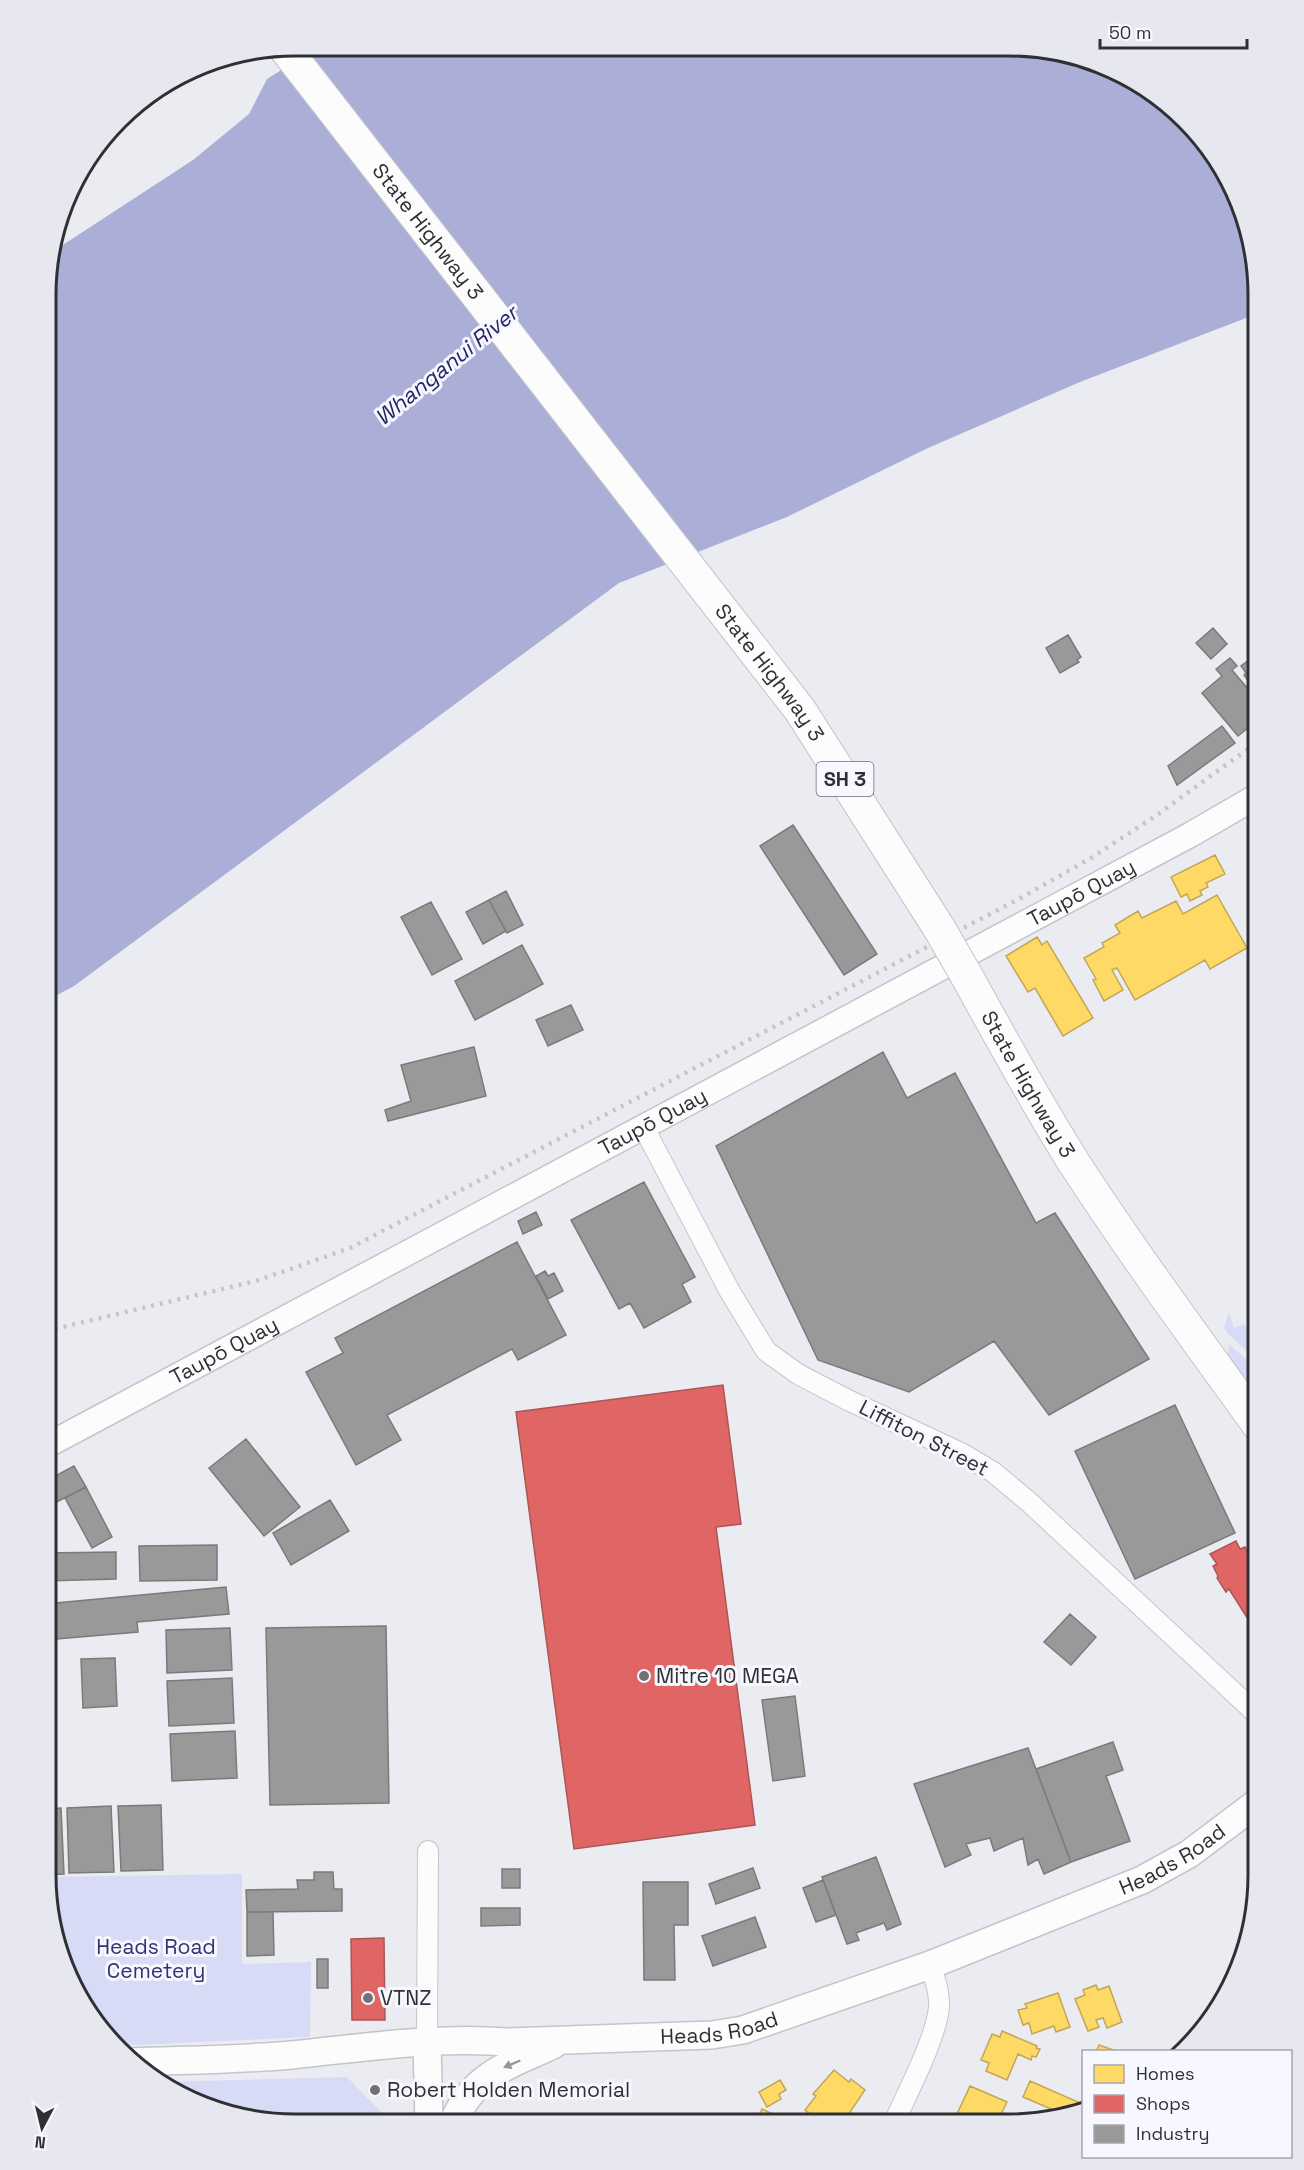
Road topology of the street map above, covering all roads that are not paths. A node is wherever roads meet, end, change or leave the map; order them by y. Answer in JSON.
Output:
{"nodes":[{"id":1,"x":291,"y":56,"type":"edge"},
{"id":2,"x":1248,"y":801,"type":"edge"},
{"id":3,"x":643,"y":1126,"type":"junction"},
{"id":4,"x":1248,"y":1411,"type":"edge"},
{"id":5,"x":56,"y":1441,"type":"edge"},
{"id":6,"x":1248,"y":1707,"type":"edge"},
{"id":7,"x":1248,"y":1810,"type":"edge"},
{"id":8,"x":428,"y":1851,"type":"dead end"},
{"id":9,"x":930,"y":1965,"type":"junction"},
{"id":10,"x":565,"y":2039,"type":"junction"},
{"id":11,"x":427,"y":2042,"type":"junction"},
{"id":12,"x":145,"y":2062,"type":"edge"},
{"id":13,"x":429,"y":2114,"type":"edge"},
{"id":14,"x":457,"y":2114,"type":"edge"},
{"id":15,"x":898,"y":2114,"type":"edge"}],
"edges":[{"from":1,"to":4,"type":"highway","name":"State Highway 3","number":"SH 3","bridge":true},
{"from":2,"to":3,"type":"street","name":"Taupō Quay"},
{"from":3,"to":5,"type":"street","name":"Taupō Quay"},
{"from":3,"to":6,"type":"street","name":"Liffiton Street"},
{"from":7,"to":9,"type":"main road","name":"Heads Road"},
{"from":8,"to":11,"type":"street"},
{"from":9,"to":10,"type":"main road","name":"Heads Road"},
{"from":9,"to":15,"type":"street"},
{"from":10,"to":11,"type":"main road","name":"Heads Road"},
{"from":10,"to":14,"type":"main road","one_way":true},
{"from":11,"to":12,"type":"main road","name":"Heads Road"},
{"from":11,"to":13,"type":"main road"}]}
